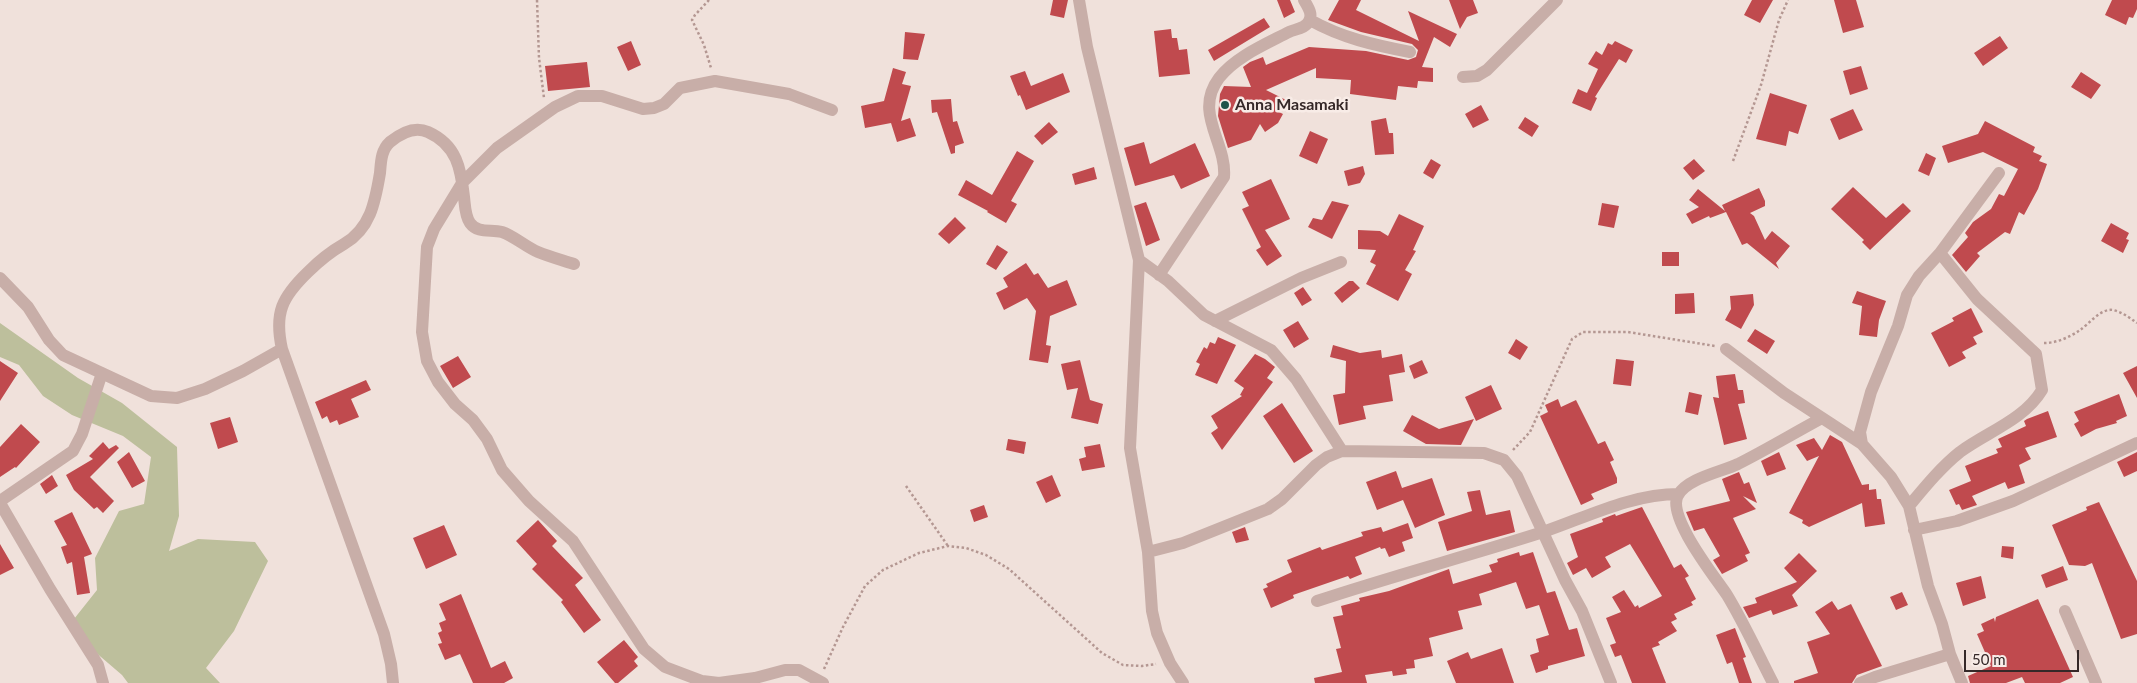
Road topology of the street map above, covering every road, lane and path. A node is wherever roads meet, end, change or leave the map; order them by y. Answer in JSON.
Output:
{"nodes":[{"id":1,"x":536,"y":0,"type":"edge"},
{"id":2,"x":709,"y":0,"type":"edge"},
{"id":3,"x":1079,"y":0,"type":"edge"},
{"id":4,"x":1304,"y":0,"type":"edge"},
{"id":5,"x":1557,"y":0,"type":"edge"},
{"id":6,"x":1788,"y":0,"type":"edge"},
{"id":7,"x":1310,"y":20,"type":"junction"},
{"id":8,"x":1410,"y":52,"type":"dead end"},
{"id":9,"x":1463,"y":77,"type":"dead end"},
{"id":10,"x":715,"y":81,"type":"junction"},
{"id":11,"x":832,"y":110,"type":"dead end"},
{"id":12,"x":545,"y":114,"type":"junction"},
{"id":13,"x":1733,"y":161,"type":"dead end"},
{"id":14,"x":1999,"y":172,"type":"dead end"},
{"id":15,"x":462,"y":182,"type":"junction"},
{"id":16,"x":1940,"y":253,"type":"junction"},
{"id":17,"x":1140,"y":260,"type":"junction"},
{"id":18,"x":1340,"y":262,"type":"dead end"},
{"id":19,"x":574,"y":264,"type":"dead end"},
{"id":20,"x":1159,"y":274,"type":"junction"},
{"id":21,"x":0,"y":278,"type":"edge"},
{"id":22,"x":1214,"y":321,"type":"junction"},
{"id":23,"x":2137,"y":323,"type":"edge"},
{"id":24,"x":2027,"y":344,"type":"junction"},
{"id":25,"x":282,"y":349,"type":"junction"},
{"id":26,"x":1726,"y":349,"type":"joint"},
{"id":27,"x":102,"y":373,"type":"junction"},
{"id":28,"x":1822,"y":418,"type":"junction"},
{"id":29,"x":2137,"y":443,"type":"edge"},
{"id":30,"x":1862,"y":444,"type":"junction"},
{"id":31,"x":1342,"y":451,"type":"junction"},
{"id":32,"x":1504,"y":460,"type":"junction"},
{"id":33,"x":906,"y":486,"type":"dead end"},
{"id":34,"x":1679,"y":494,"type":"junction"},
{"id":35,"x":0,"y":502,"type":"edge"},
{"id":36,"x":1909,"y":506,"type":"junction"},
{"id":37,"x":1914,"y":530,"type":"junction"},
{"id":38,"x":1544,"y":532,"type":"junction"},
{"id":39,"x":948,"y":546,"type":"junction"},
{"id":40,"x":1148,"y":552,"type":"junction"},
{"id":41,"x":1317,"y":601,"type":"dead end"},
{"id":42,"x":2065,"y":611,"type":"dead end"},
{"id":43,"x":1950,"y":654,"type":"junction"},
{"id":44,"x":1170,"y":663,"type":"junction"},
{"id":45,"x":821,"y":682,"type":"edge"},
{"id":46,"x":1606,"y":682,"type":"edge"},
{"id":47,"x":103,"y":683,"type":"edge"},
{"id":48,"x":393,"y":683,"type":"edge"},
{"id":49,"x":1183,"y":683,"type":"edge"},
{"id":50,"x":1773,"y":683,"type":"edge"},
{"id":51,"x":1860,"y":683,"type":"edge"},
{"id":52,"x":1962,"y":683,"type":"edge"},
{"id":53,"x":2096,"y":683,"type":"edge"}],
"edges":[{"from":1,"to":12,"type":"path"},
{"from":2,"to":10,"type":"path"},
{"from":3,"to":17,"type":"street"},
{"from":4,"to":7,"type":"street"},
{"from":5,"to":9,"type":"street"},
{"from":6,"to":13,"type":"path"},
{"from":7,"to":8,"type":"street"},
{"from":7,"to":20,"type":"street"},
{"from":10,"to":11,"type":"street"},
{"from":10,"to":12,"type":"street"},
{"from":12,"to":15,"type":"street"},
{"from":14,"to":16,"type":"street"},
{"from":15,"to":19,"type":"street"},
{"from":15,"to":25,"type":"street"},
{"from":15,"to":45,"type":"street"},
{"from":16,"to":24,"type":"street"},
{"from":16,"to":30,"type":"street"},
{"from":17,"to":20,"type":"street"},
{"from":17,"to":40,"type":"street"},
{"from":18,"to":22,"type":"street"},
{"from":20,"to":22,"type":"street"},
{"from":21,"to":27,"type":"street"},
{"from":22,"to":31,"type":"street"},
{"from":23,"to":24,"type":"path"},
{"from":24,"to":36,"type":"street"},
{"from":25,"to":27,"type":"street"},
{"from":25,"to":48,"type":"street"},
{"from":26,"to":28,"type":"street"},
{"from":26,"to":32,"type":"path"},
{"from":27,"to":35,"type":"street"},
{"from":28,"to":30,"type":"street"},
{"from":28,"to":34,"type":"street"},
{"from":29,"to":37,"type":"street"},
{"from":30,"to":36,"type":"street"},
{"from":31,"to":32,"type":"street"},
{"from":31,"to":40,"type":"street"},
{"from":32,"to":38,"type":"street"},
{"from":33,"to":39,"type":"path"},
{"from":34,"to":38,"type":"street"},
{"from":34,"to":50,"type":"street"},
{"from":35,"to":47,"type":"street"},
{"from":36,"to":37,"type":"street"},
{"from":37,"to":43,"type":"street"},
{"from":38,"to":41,"type":"street"},
{"from":38,"to":46,"type":"street"},
{"from":39,"to":44,"type":"path"},
{"from":39,"to":45,"type":"path"},
{"from":40,"to":44,"type":"street"},
{"from":42,"to":53,"type":"street"},
{"from":43,"to":51,"type":"street"},
{"from":43,"to":52,"type":"street"},
{"from":44,"to":49,"type":"street"}]}
